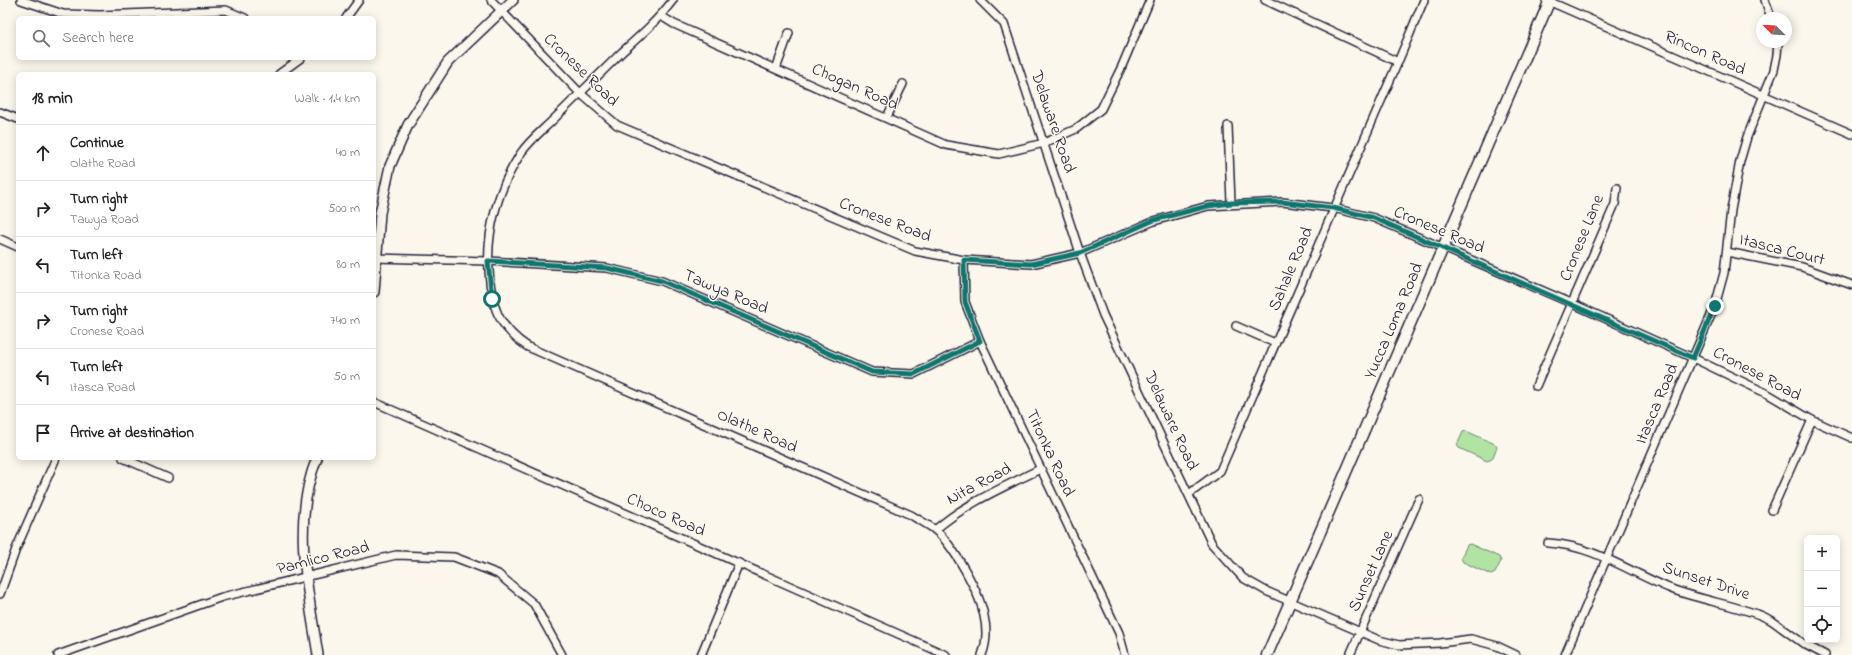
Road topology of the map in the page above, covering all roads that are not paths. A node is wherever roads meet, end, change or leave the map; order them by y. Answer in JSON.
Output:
{"nodes":[{"id":1,"x":21,"y":0,"type":"edge"},
{"id":2,"x":358,"y":0,"type":"edge"},
{"id":3,"x":491,"y":0,"type":"edge"},
{"id":4,"x":513,"y":0,"type":"edge"},
{"id":5,"x":672,"y":0,"type":"edge"},
{"id":6,"x":980,"y":0,"type":"edge"},
{"id":7,"x":1150,"y":0,"type":"edge"},
{"id":8,"x":1265,"y":0,"type":"edge"},
{"id":9,"x":1424,"y":0,"type":"edge"},
{"id":10,"x":1548,"y":0,"type":"edge"},
{"id":11,"x":1765,"y":0,"type":"edge"},
{"id":12,"x":502,"y":12,"type":"junction"},
{"id":13,"x":1769,"y":12,"type":"edge"},
{"id":14,"x":240,"y":16,"type":"edge"},
{"id":15,"x":347,"y":16,"type":"edge"},
{"id":16,"x":661,"y":16,"type":"junction"},
{"id":17,"x":789,"y":33,"type":"dead end"},
{"id":18,"x":1778,"y":48,"type":"edge"},
{"id":19,"x":295,"y":60,"type":"edge"},
{"id":20,"x":1398,"y":62,"type":"junction"},
{"id":21,"x":776,"y":69,"type":"junction"},
{"id":22,"x":281,"y":72,"type":"edge"},
{"id":23,"x":903,"y":84,"type":"dead end"},
{"id":24,"x":580,"y":93,"type":"junction"},
{"id":25,"x":1763,"y":95,"type":"junction"},
{"id":26,"x":0,"y":112,"type":"edge"},
{"id":27,"x":887,"y":117,"type":"junction"},
{"id":28,"x":16,"y":118,"type":"edge"},
{"id":29,"x":1228,"y":126,"type":"dead end"},
{"id":30,"x":1852,"y":134,"type":"edge"},
{"id":31,"x":1044,"y":143,"type":"junction"},
{"id":32,"x":1617,"y":188,"type":"dead end"},
{"id":33,"x":1231,"y":203,"type":"junction"},
{"id":34,"x":1333,"y":208,"type":"junction"},
{"id":35,"x":0,"y":239,"type":"edge"},
{"id":36,"x":16,"y":246,"type":"edge"},
{"id":37,"x":1443,"y":248,"type":"junction"},
{"id":38,"x":376,"y":249,"type":"edge"},
{"id":39,"x":1727,"y":252,"type":"junction"},
{"id":40,"x":1080,"y":253,"type":"junction"},
{"id":41,"x":376,"y":258,"type":"edge"},
{"id":42,"x":964,"y":260,"type":"junction"},
{"id":43,"x":488,"y":261,"type":"junction"},
{"id":44,"x":1852,"y":285,"type":"edge"},
{"id":45,"x":1571,"y":303,"type":"junction"},
{"id":46,"x":1236,"y":326,"type":"dead end"},
{"id":47,"x":980,"y":341,"type":"junction"},
{"id":48,"x":1275,"y":343,"type":"junction"},
{"id":49,"x":1693,"y":358,"type":"junction"},
{"id":50,"x":1536,"y":386,"type":"dead end"},
{"id":51,"x":376,"y":403,"type":"edge"},
{"id":52,"x":1812,"y":420,"type":"junction"},
{"id":53,"x":1852,"y":438,"type":"edge"},
{"id":54,"x":55,"y":460,"type":"edge"},
{"id":55,"x":128,"y":460,"type":"edge"},
{"id":56,"x":315,"y":460,"type":"edge"},
{"id":57,"x":1040,"y":469,"type":"junction"},
{"id":58,"x":168,"y":478,"type":"dead end"},
{"id":59,"x":1189,"y":494,"type":"junction"},
{"id":60,"x":1419,"y":499,"type":"dead end"},
{"id":61,"x":1772,"y":510,"type":"dead end"},
{"id":62,"x":935,"y":530,"type":"junction"},
{"id":63,"x":1548,"y":543,"type":"dead end"},
{"id":64,"x":1607,"y":558,"type":"junction"},
{"id":65,"x":739,"y":563,"type":"junction"},
{"id":66,"x":307,"y":577,"type":"junction"},
{"id":67,"x":0,"y":594,"type":"edge"},
{"id":68,"x":1290,"y":602,"type":"junction"},
{"id":69,"x":1360,"y":632,"type":"junction"},
{"id":70,"x":58,"y":655,"type":"edge"},
{"id":71,"x":318,"y":655,"type":"edge"},
{"id":72,"x":562,"y":655,"type":"edge"},
{"id":73,"x":701,"y":655,"type":"edge"},
{"id":74,"x":946,"y":655,"type":"edge"},
{"id":75,"x":982,"y":655,"type":"edge"},
{"id":76,"x":1125,"y":655,"type":"edge"},
{"id":77,"x":1267,"y":655,"type":"edge"},
{"id":78,"x":1350,"y":655,"type":"edge"},
{"id":79,"x":1516,"y":655,"type":"edge"},
{"id":80,"x":1565,"y":655,"type":"edge"},
{"id":81,"x":1825,"y":655,"type":"edge"}],
"edges":[{"from":1,"to":14,"type":"street"},
{"from":2,"to":15,"type":"street"},
{"from":3,"to":12,"type":"street","name":"Cronese Road"},
{"from":4,"to":12,"type":"street"},
{"from":5,"to":16,"type":"street","name":"Olathe Road"},
{"from":6,"to":31,"type":"street","name":"Delaware Road"},
{"from":7,"to":31,"type":"street","name":"Chogan Road"},
{"from":8,"to":20,"type":"street"},
{"from":9,"to":20,"type":"street","name":"Sahale Road"},
{"from":10,"to":25,"type":"street","name":"Rincon Road"},
{"from":10,"to":37,"type":"main road","name":"Yucca Loma Road"},
{"from":11,"to":13,"type":"street"},
{"from":12,"to":24,"type":"street","name":"Cronese Road"},
{"from":12,"to":38,"type":"street"},
{"from":16,"to":21,"type":"street","name":"Chogan Road"},
{"from":16,"to":24,"type":"street","name":"Olathe Road"},
{"from":17,"to":21,"type":"street"},
{"from":18,"to":25,"type":"street","name":"Itasca Road"},
{"from":19,"to":22,"type":"street"},
{"from":20,"to":34,"type":"street","name":"Sahale Road"},
{"from":21,"to":27,"type":"street","name":"Chogan Road"},
{"from":23,"to":27,"type":"street"},
{"from":24,"to":42,"type":"street","name":"Cronese Road"},
{"from":24,"to":43,"type":"street","name":"Olathe Road"},
{"from":25,"to":30,"type":"street","name":"Rincon Road"},
{"from":25,"to":39,"type":"street","name":"Itasca Road"},
{"from":26,"to":28,"type":"street"},
{"from":27,"to":31,"type":"street","name":"Chogan Road"},
{"from":29,"to":33,"type":"street"},
{"from":31,"to":40,"type":"street","name":"Delaware Road"},
{"from":32,"to":45,"type":"street","name":"Cronese Lane"},
{"from":33,"to":34,"type":"street","name":"Cronese Road"},
{"from":33,"to":40,"type":"street","name":"Cronese Road"},
{"from":34,"to":37,"type":"street","name":"Cronese Road"},
{"from":34,"to":48,"type":"street","name":"Sahale Road"},
{"from":35,"to":36,"type":"street"},
{"from":37,"to":45,"type":"street","name":"Cronese Road"},
{"from":37,"to":68,"type":"main road","name":"Yucca Loma Road"},
{"from":39,"to":44,"type":"street","name":"Itasca Court"},
{"from":39,"to":49,"type":"street","name":"Itasca Road"},
{"from":40,"to":42,"type":"street","name":"Cronese Road"},
{"from":40,"to":59,"type":"street","name":"Delaware Road"},
{"from":41,"to":43,"type":"street","name":"Tawya Road"},
{"from":42,"to":47,"type":"street","name":"Titonka Road"},
{"from":43,"to":47,"type":"street","name":"Tawya Road"},
{"from":43,"to":62,"type":"street","name":"Olathe Road"},
{"from":45,"to":49,"type":"street","name":"Cronese Road"},
{"from":45,"to":50,"type":"street","name":"Cronese Lane"},
{"from":46,"to":48,"type":"street"},
{"from":47,"to":57,"type":"street","name":"Titonka Road"},
{"from":48,"to":59,"type":"street","name":"Sahale Road"},
{"from":49,"to":52,"type":"street","name":"Cronese Road"},
{"from":49,"to":64,"type":"street","name":"Itasca Road"},
{"from":51,"to":65,"type":"street","name":"Choco Road"},
{"from":52,"to":53,"type":"street","name":"Cronese Road"},
{"from":52,"to":61,"type":"street"},
{"from":54,"to":67,"type":"street"},
{"from":55,"to":58,"type":"street"},
{"from":56,"to":66,"type":"street"},
{"from":57,"to":62,"type":"street","name":"Nita Road"},
{"from":57,"to":76,"type":"street","name":"Titonka Road"},
{"from":59,"to":68,"type":"street","name":"Delaware Road"},
{"from":60,"to":69,"type":"street","name":"Sunset Lane"},
{"from":62,"to":75,"type":"street","name":"Olathe Road"},
{"from":63,"to":64,"type":"street","name":"Sunset Drive"},
{"from":64,"to":80,"type":"street","name":"Itasca Road"},
{"from":64,"to":81,"type":"street","name":"Sunset Drive"},
{"from":65,"to":73,"type":"street"},
{"from":65,"to":74,"type":"street","name":"Choco Road"},
{"from":66,"to":70,"type":"street","name":"Pamlico Road"},
{"from":66,"to":71,"type":"street"},
{"from":66,"to":72,"type":"street","name":"Pamlico Road"},
{"from":68,"to":69,"type":"street","name":"Delaware Road"},
{"from":68,"to":77,"type":"main road","name":"Yucca Loma Road"},
{"from":69,"to":78,"type":"street","name":"Sunset Lane"},
{"from":69,"to":79,"type":"street","name":"Delaware Road"}]}
